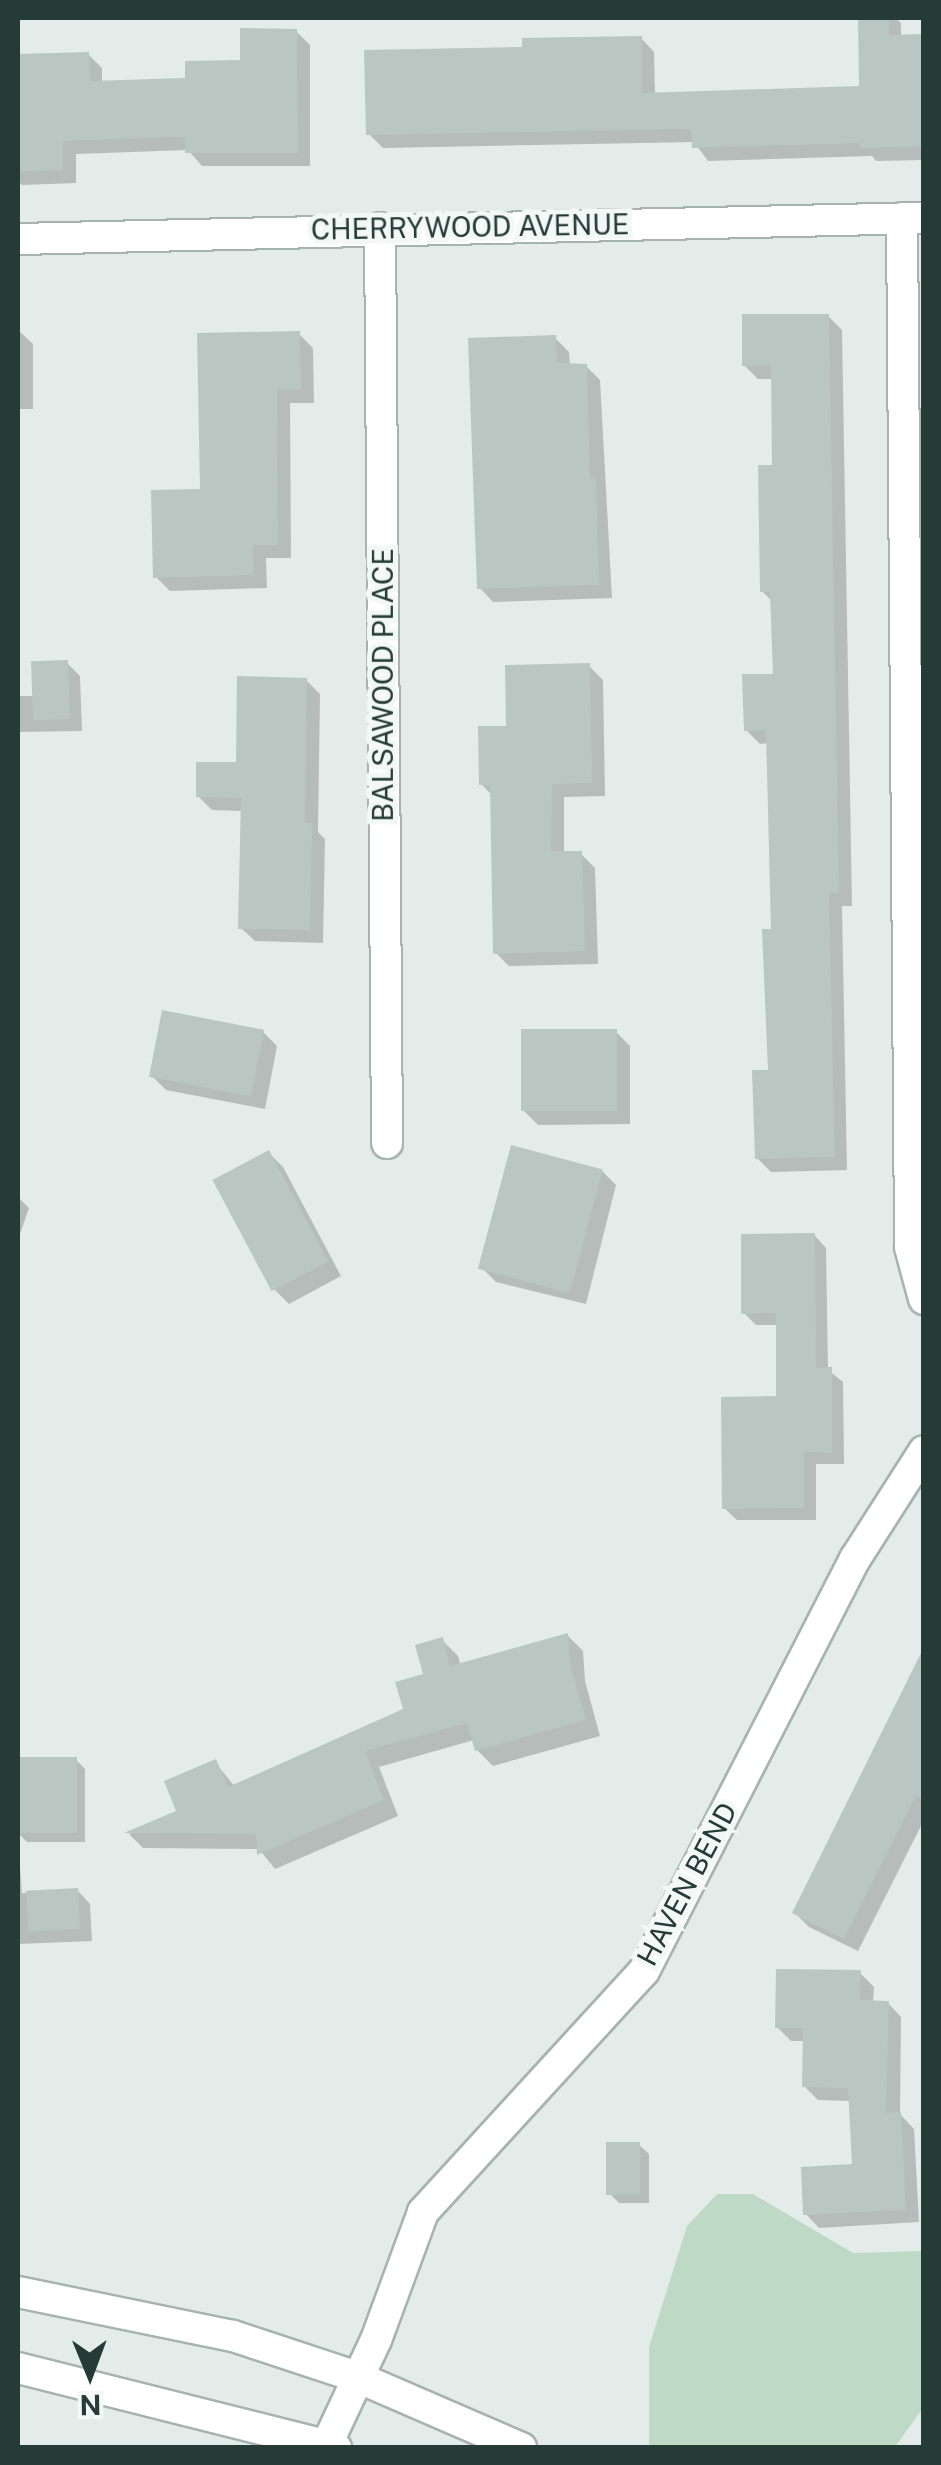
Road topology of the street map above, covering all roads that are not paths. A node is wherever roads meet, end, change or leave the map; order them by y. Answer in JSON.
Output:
{"nodes":[{"id":1,"x":913,"y":218,"type":"edge"},
{"id":2,"x":380,"y":228,"type":"junction"},
{"id":3,"x":18,"y":239,"type":"edge"},
{"id":4,"x":914,"y":726,"type":"edge"},
{"id":5,"x":387,"y":1142,"type":"dead end"},
{"id":6,"x":924,"y":1300,"type":"edge"},
{"id":7,"x":924,"y":1451,"type":"edge"},
{"id":8,"x":18,"y":2292,"type":"edge"},
{"id":9,"x":18,"y":2368,"type":"edge"},
{"id":10,"x":357,"y":2378,"type":"junction"},
{"id":11,"x":332,"y":2446,"type":"edge"},
{"id":12,"x":521,"y":2448,"type":"edge"}],
"edges":[{"from":1,"to":2,"type":"street","name":"CHERRYWOOD AVENUE"},
{"from":1,"to":4,"type":"street"},
{"from":2,"to":3,"type":"street","name":"CHERRYWOOD AVENUE"},
{"from":2,"to":5,"type":"street","name":"BALSAWOOD PLACE"},
{"from":4,"to":6,"type":"street"},
{"from":7,"to":10,"type":"street","name":"HAVEN BEND"},
{"from":8,"to":10,"type":"street"},
{"from":9,"to":11,"type":"street"},
{"from":10,"to":11,"type":"street","name":"HAVEN BEND"},
{"from":10,"to":12,"type":"street"}]}
